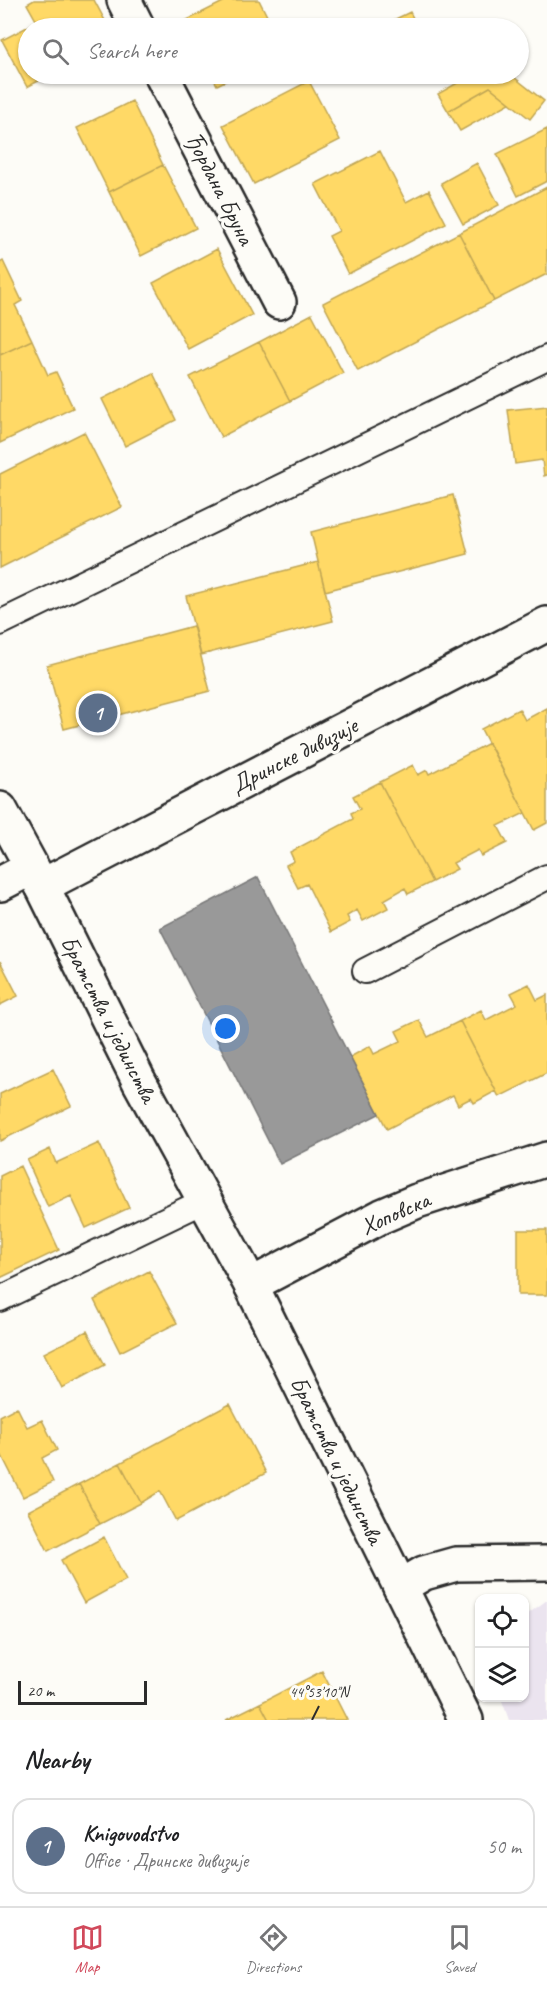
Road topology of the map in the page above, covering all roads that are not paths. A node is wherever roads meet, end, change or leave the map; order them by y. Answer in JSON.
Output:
{"nodes":[{"id":1,"x":124,"y":0,"type":"edge"},
{"id":2,"x":133,"y":18,"type":"edge"},
{"id":3,"x":166,"y":84,"type":"edge"},
{"id":4,"x":279,"y":302,"type":"dead end"},
{"id":5,"x":547,"y":358,"type":"edge"},
{"id":6,"x":0,"y":623,"type":"edge"},
{"id":7,"x":547,"y":624,"type":"edge"},
{"id":8,"x":0,"y":809,"type":"edge"},
{"id":9,"x":36,"y":877,"type":"junction"},
{"id":10,"x":547,"y":878,"type":"edge"},
{"id":11,"x":0,"y":884,"type":"edge"},
{"id":12,"x":364,"y":971,"type":"dead end"},
{"id":13,"x":547,"y":1160,"type":"edge"},
{"id":14,"x":204,"y":1201,"type":"junction"},
{"id":15,"x":251,"y":1285,"type":"junction"},
{"id":16,"x":0,"y":1299,"type":"edge"},
{"id":17,"x":547,"y":1563,"type":"edge"},
{"id":18,"x":400,"y":1587,"type":"junction"},
{"id":19,"x":466,"y":1720,"type":"edge"}],
"edges":[{"from":1,"to":2,"type":"street"},
{"from":3,"to":4,"type":"street","name":"Ђордана Бруна"},
{"from":5,"to":6,"type":"lane"},
{"from":7,"to":9,"type":"street","name":"Дринске дивизије"},
{"from":8,"to":9,"type":"street","name":"Братства и јединства"},
{"from":9,"to":11,"type":"street"},
{"from":9,"to":14,"type":"street","name":"Братства и јединства"},
{"from":10,"to":12,"type":"lane"},
{"from":13,"to":15,"type":"street","name":"Хоповска"},
{"from":14,"to":15,"type":"street","name":"Братства и јединства"},
{"from":14,"to":16,"type":"lane"},
{"from":15,"to":18,"type":"street","name":"Братства и јединства"},
{"from":17,"to":18,"type":"street"},
{"from":18,"to":19,"type":"street","name":"Братства и јединства"}]}
